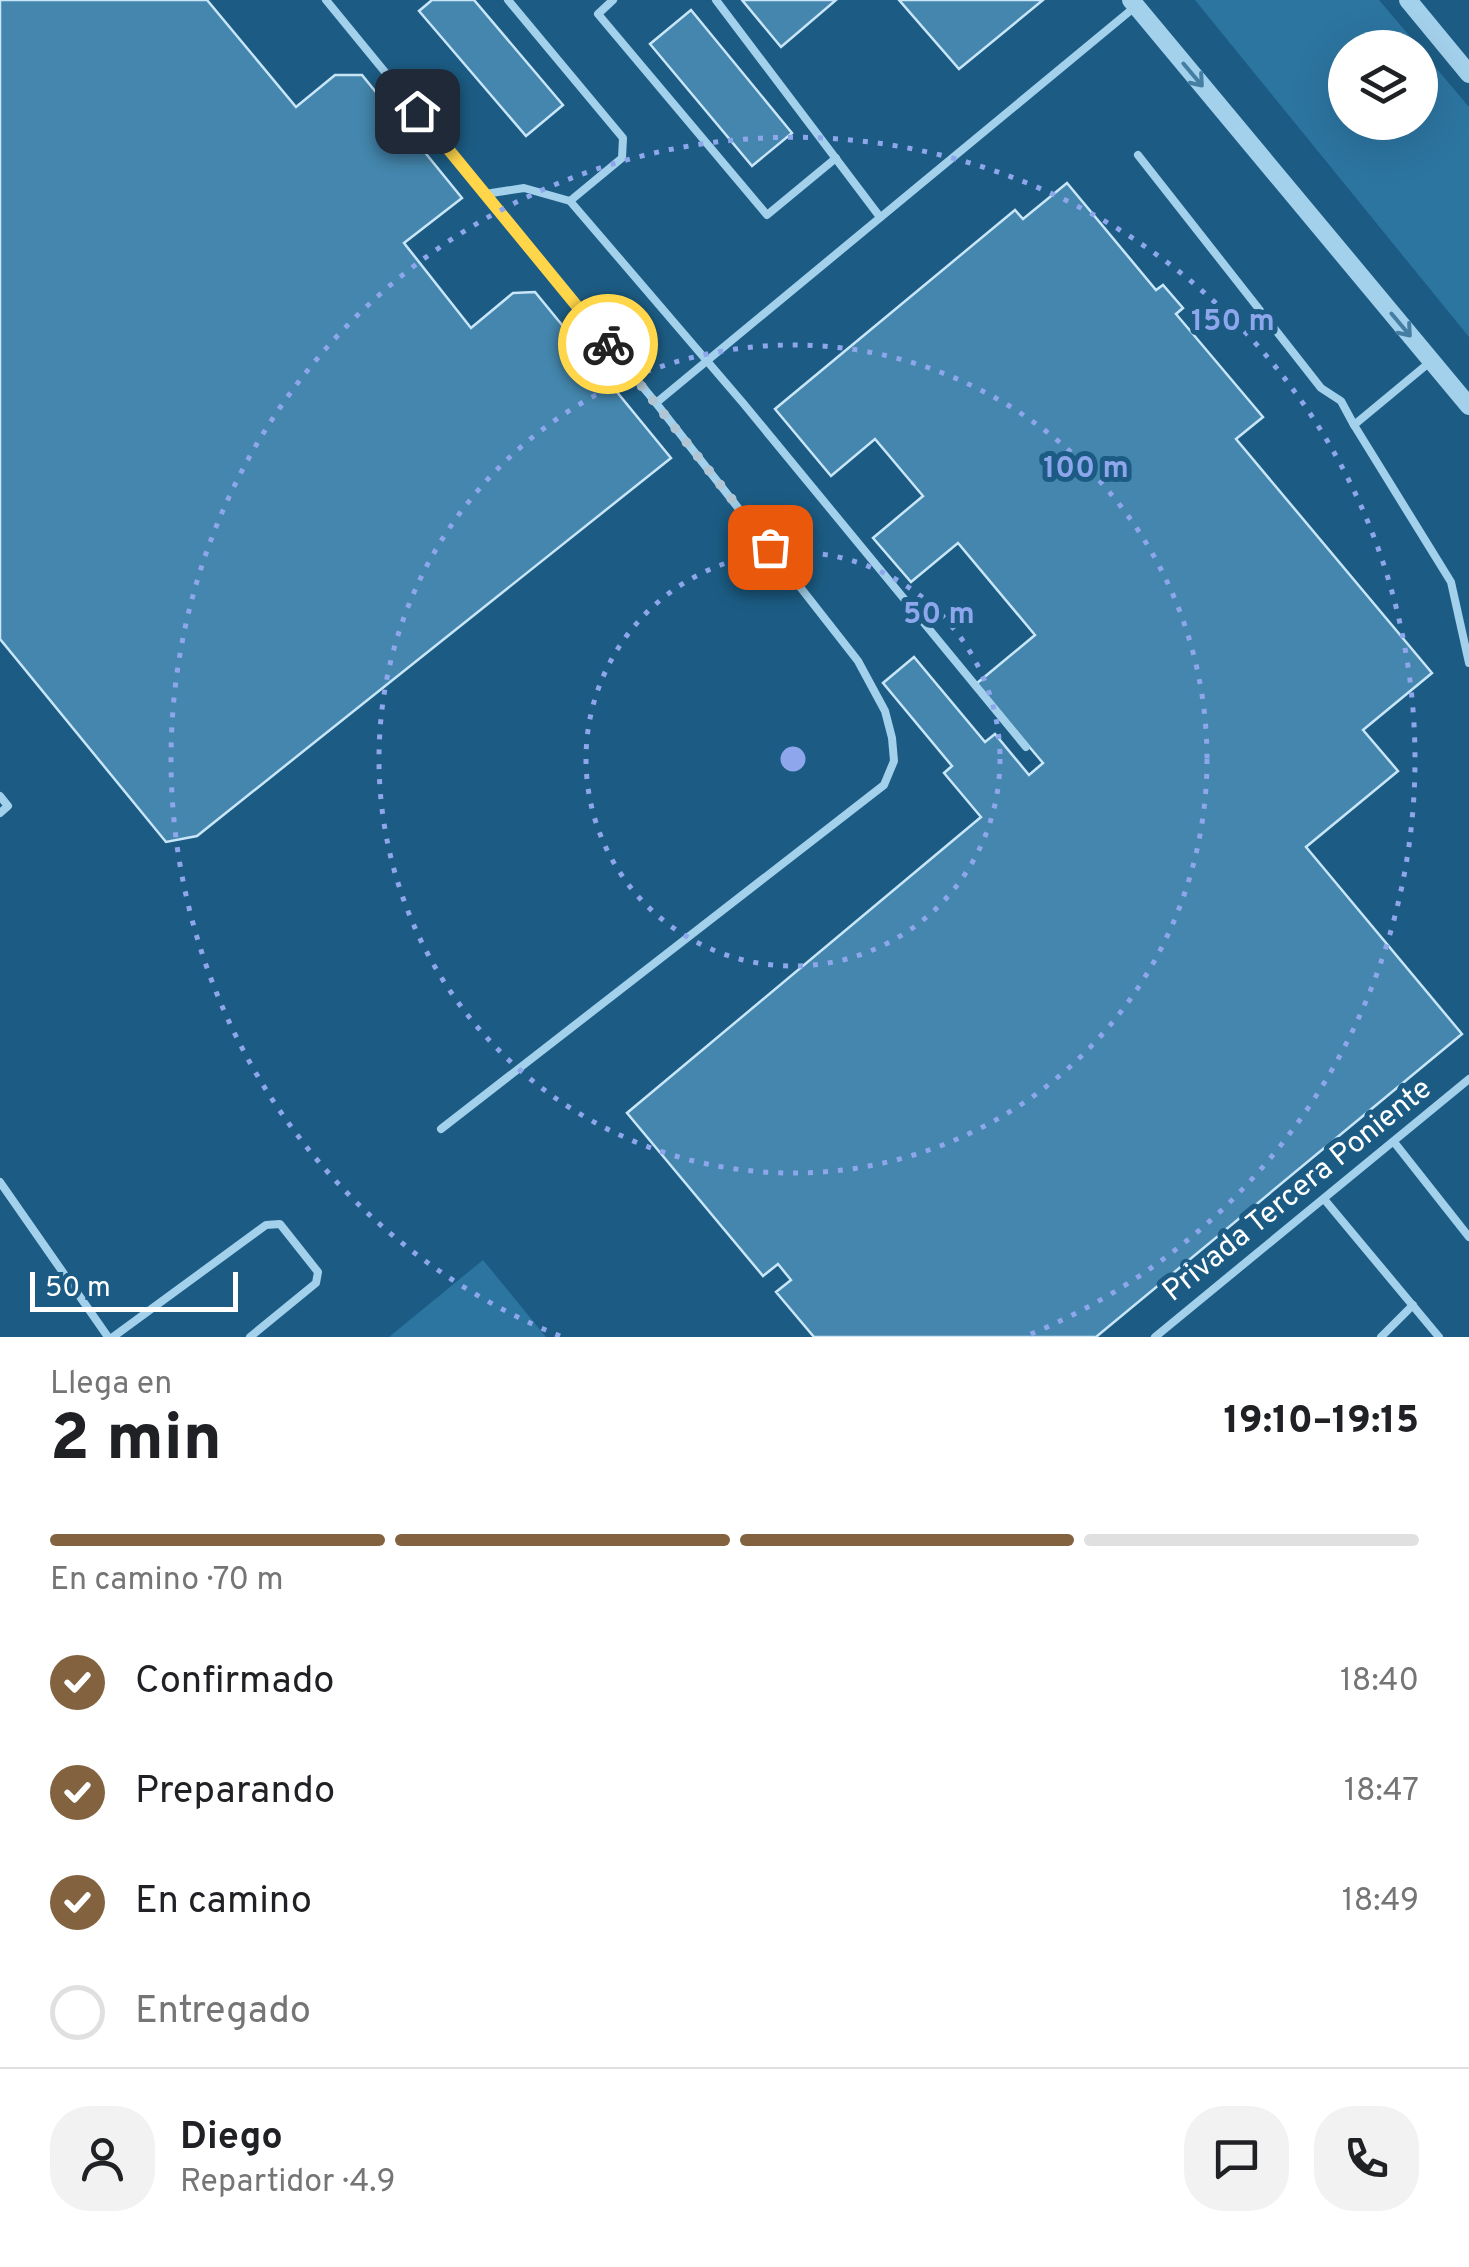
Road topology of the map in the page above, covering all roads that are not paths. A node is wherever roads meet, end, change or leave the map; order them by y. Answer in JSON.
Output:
{"nodes":[{"id":1,"x":326,"y":0,"type":"edge"},
{"id":2,"x":508,"y":0,"type":"edge"},
{"id":3,"x":613,"y":0,"type":"edge"},
{"id":4,"x":716,"y":0,"type":"edge"},
{"id":5,"x":1408,"y":0,"type":"edge"},
{"id":6,"x":1136,"y":2,"type":"edge"},
{"id":7,"x":1469,"y":74,"type":"edge"},
{"id":8,"x":1138,"y":155,"type":"dead end"},
{"id":9,"x":836,"y":158,"type":"junction"},
{"id":10,"x":486,"y":194,"type":"junction"},
{"id":11,"x":570,"y":201,"type":"junction"},
{"id":12,"x":880,"y":217,"type":"junction"},
{"id":13,"x":706,"y":361,"type":"junction"},
{"id":14,"x":1431,"y":361,"type":"junction"},
{"id":15,"x":656,"y":403,"type":"junction"},
{"id":16,"x":1469,"y":406,"type":"edge"},
{"id":17,"x":1354,"y":425,"type":"junction"},
{"id":18,"x":1469,"y":663,"type":"edge"},
{"id":19,"x":1026,"y":746,"type":"dead end"},
{"id":20,"x":0,"y":796,"type":"edge"},
{"id":21,"x":0,"y":813,"type":"edge"},
{"id":22,"x":1469,"y":1080,"type":"edge"},
{"id":23,"x":442,"y":1129,"type":"dead end"},
{"id":24,"x":1394,"y":1142,"type":"junction"},
{"id":25,"x":0,"y":1182,"type":"edge"},
{"id":26,"x":1324,"y":1199,"type":"junction"},
{"id":27,"x":1469,"y":1237,"type":"edge"},
{"id":28,"x":1413,"y":1305,"type":"junction"},
{"id":29,"x":110,"y":1337,"type":"edge"},
{"id":30,"x":250,"y":1337,"type":"edge"},
{"id":31,"x":1155,"y":1337,"type":"edge"},
{"id":32,"x":1380,"y":1337,"type":"edge"},
{"id":33,"x":1439,"y":1337,"type":"edge"}],
"edges":[{"from":1,"to":10,"type":"lane"},
{"from":2,"to":11,"type":"lane"},
{"from":3,"to":9,"type":"lane"},
{"from":4,"to":9,"type":"lane"},
{"from":5,"to":7,"type":"street"},
{"from":6,"to":12,"type":"lane"},
{"from":6,"to":14,"type":"street","one_way":true},
{"from":8,"to":17,"type":"lane"},
{"from":9,"to":12,"type":"lane"},
{"from":10,"to":11,"type":"lane"},
{"from":10,"to":15,"type":"lane"},
{"from":11,"to":13,"type":"lane"},
{"from":12,"to":13,"type":"lane"},
{"from":13,"to":15,"type":"lane"},
{"from":13,"to":19,"type":"lane"},
{"from":14,"to":16,"type":"street"},
{"from":14,"to":17,"type":"lane"},
{"from":15,"to":23,"type":"lane"},
{"from":17,"to":18,"type":"lane"},
{"from":20,"to":21,"type":"lane"},
{"from":22,"to":24,"type":"lane","name":"Privada Tercera Poniente"},
{"from":24,"to":26,"type":"lane","name":"Privada Tercera Poniente"},
{"from":24,"to":27,"type":"lane"},
{"from":25,"to":29,"type":"lane"},
{"from":26,"to":28,"type":"lane"},
{"from":26,"to":31,"type":"lane","name":"Privada Tercera Poniente"},
{"from":28,"to":32,"type":"lane"},
{"from":28,"to":33,"type":"lane"},
{"from":29,"to":30,"type":"lane"}]}
